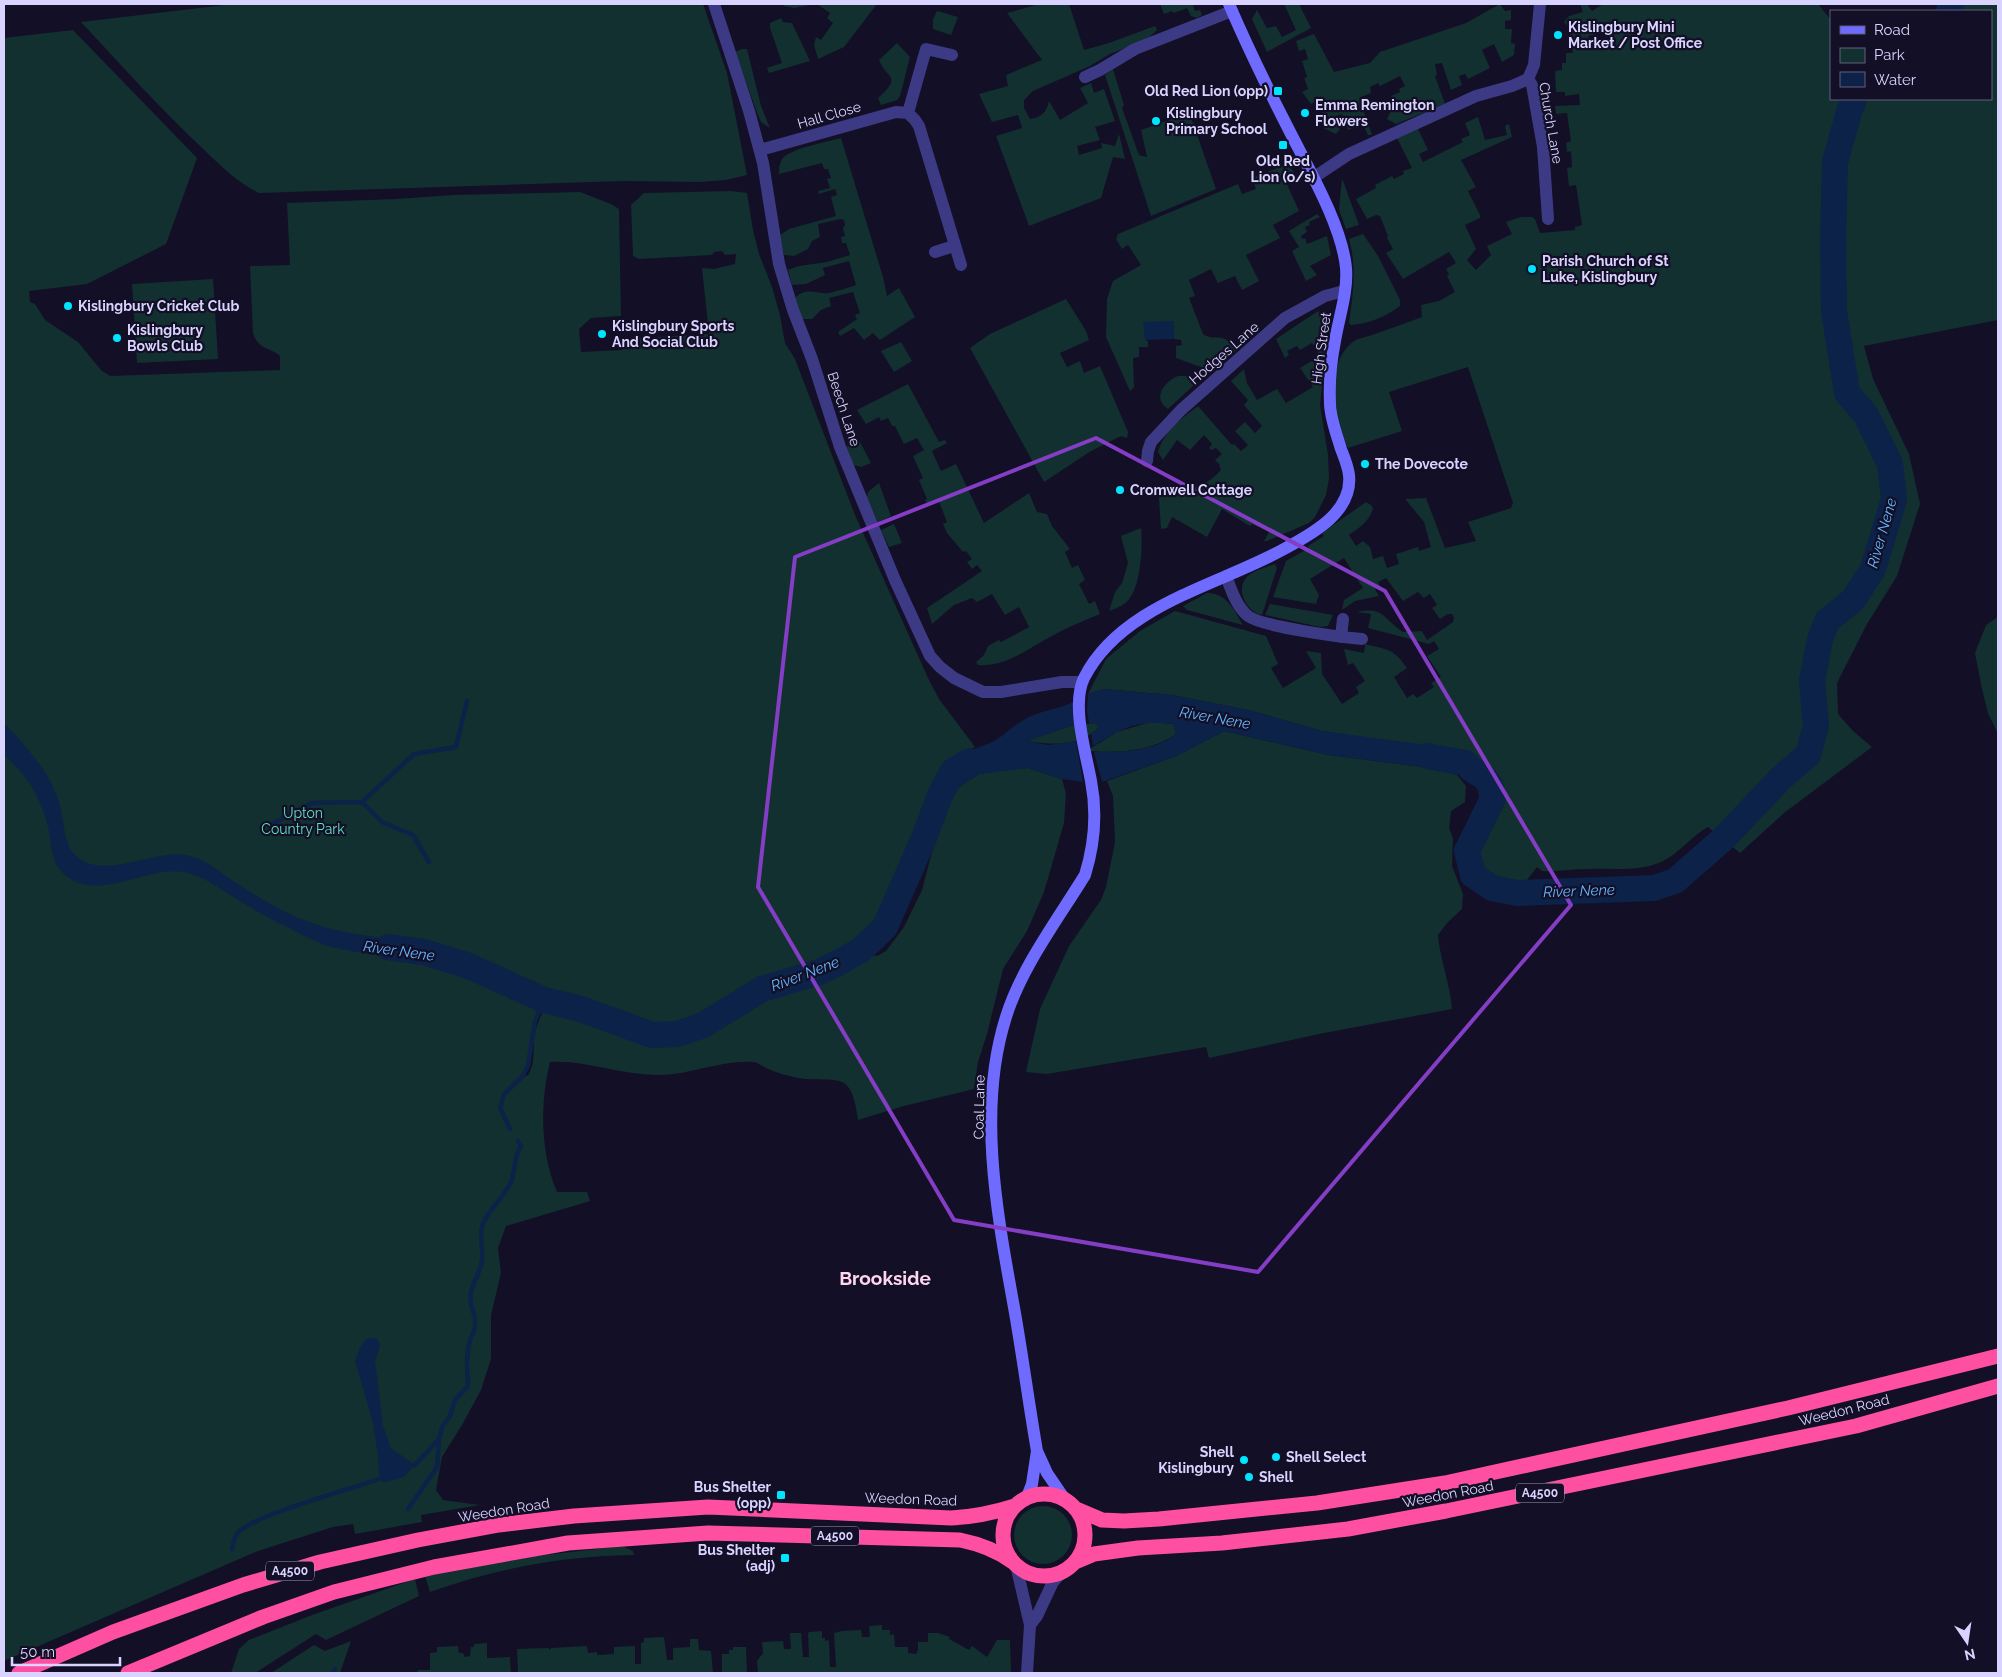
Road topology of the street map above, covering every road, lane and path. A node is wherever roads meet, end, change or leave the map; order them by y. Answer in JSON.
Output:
{"nodes":[{"id":1,"x":714,"y":4,"type":"edge"},
{"id":2,"x":1540,"y":4,"type":"edge"},
{"id":3,"x":1231,"y":7,"type":"edge"},
{"id":4,"x":952,"y":54,"type":"dead end"},
{"id":5,"x":1085,"y":77,"type":"dead end"},
{"id":6,"x":1528,"y":78,"type":"junction"},
{"id":7,"x":908,"y":113,"type":"junction"},
{"id":8,"x":760,"y":150,"type":"junction"},
{"id":9,"x":1313,"y":178,"type":"junction"},
{"id":10,"x":1548,"y":218,"type":"dead end"},
{"id":11,"x":954,"y":246,"type":"junction"},
{"id":12,"x":935,"y":252,"type":"dead end"},
{"id":13,"x":961,"y":265,"type":"dead end"},
{"id":14,"x":1344,"y":291,"type":"junction"},
{"id":15,"x":1146,"y":461,"type":"dead end"},
{"id":16,"x":1226,"y":576,"type":"junction"},
{"id":17,"x":1343,"y":619,"type":"dead end"},
{"id":18,"x":1341,"y":637,"type":"junction"},
{"id":19,"x":1362,"y":640,"type":"dead end"},
{"id":20,"x":1082,"y":682,"type":"junction"},
{"id":21,"x":1092,"y":783,"type":"joint"},
{"id":22,"x":1998,"y":1356,"type":"edge"},
{"id":23,"x":1998,"y":1386,"type":"edge"},
{"id":24,"x":1037,"y":1451,"type":"junction"},
{"id":25,"x":1064,"y":1498,"type":"junction"},
{"id":26,"x":1021,"y":1502,"type":"junction"},
{"id":27,"x":1076,"y":1510,"type":"junction"},
{"id":28,"x":1015,"y":1564,"type":"junction"},
{"id":29,"x":1069,"y":1566,"type":"junction"},
{"id":30,"x":1030,"y":1625,"type":"junction"},
{"id":31,"x":19,"y":1673,"type":"edge"},
{"id":32,"x":128,"y":1673,"type":"edge"},
{"id":33,"x":1027,"y":1673,"type":"edge"}],
"edges":[{"from":1,"to":8,"type":"street","name":"Beech Lane"},
{"from":2,"to":6,"type":"street","name":"Church Lane"},
{"from":3,"to":5,"type":"street"},
{"from":3,"to":9,"type":"street","name":"High Street"},
{"from":4,"to":7,"type":"street"},
{"from":6,"to":9,"type":"street"},
{"from":6,"to":10,"type":"street","name":"Church Lane"},
{"from":7,"to":8,"type":"street","name":"Hall Close"},
{"from":7,"to":11,"type":"street"},
{"from":8,"to":20,"type":"street","name":"Beech Lane"},
{"from":9,"to":14,"type":"street","name":"High Street"},
{"from":11,"to":12,"type":"street"},
{"from":11,"to":13,"type":"street"},
{"from":14,"to":15,"type":"street","name":"Hodges Lane"},
{"from":14,"to":16,"type":"street","name":"High Street"},
{"from":16,"to":18,"type":"street"},
{"from":16,"to":20,"type":"street","name":"High Street"},
{"from":17,"to":18,"type":"street"},
{"from":18,"to":19,"type":"street"},
{"from":20,"to":21,"type":"street","name":"High Street"},
{"from":21,"to":24,"type":"street","name":"Coal Lane"},
{"from":22,"to":27,"type":"highway","name":"Weedon Road","number":"A4500"},
{"from":23,"to":29,"type":"highway","name":"Weedon Road","number":"A4500"},
{"from":24,"to":25,"type":"street","name":"Coal Lane"},
{"from":24,"to":26,"type":"street","name":"Coal Lane"},
{"from":25,"to":26,"type":"highway"},
{"from":25,"to":27,"type":"highway"},
{"from":26,"to":28,"type":"highway"},
{"from":26,"to":31,"type":"highway","name":"Weedon Road","number":"A4500"},
{"from":27,"to":29,"type":"highway"},
{"from":28,"to":29,"type":"highway"},
{"from":28,"to":30,"type":"street"},
{"from":28,"to":32,"type":"highway","number":"A4500"},
{"from":29,"to":30,"type":"street"},
{"from":30,"to":33,"type":"street"}]}
